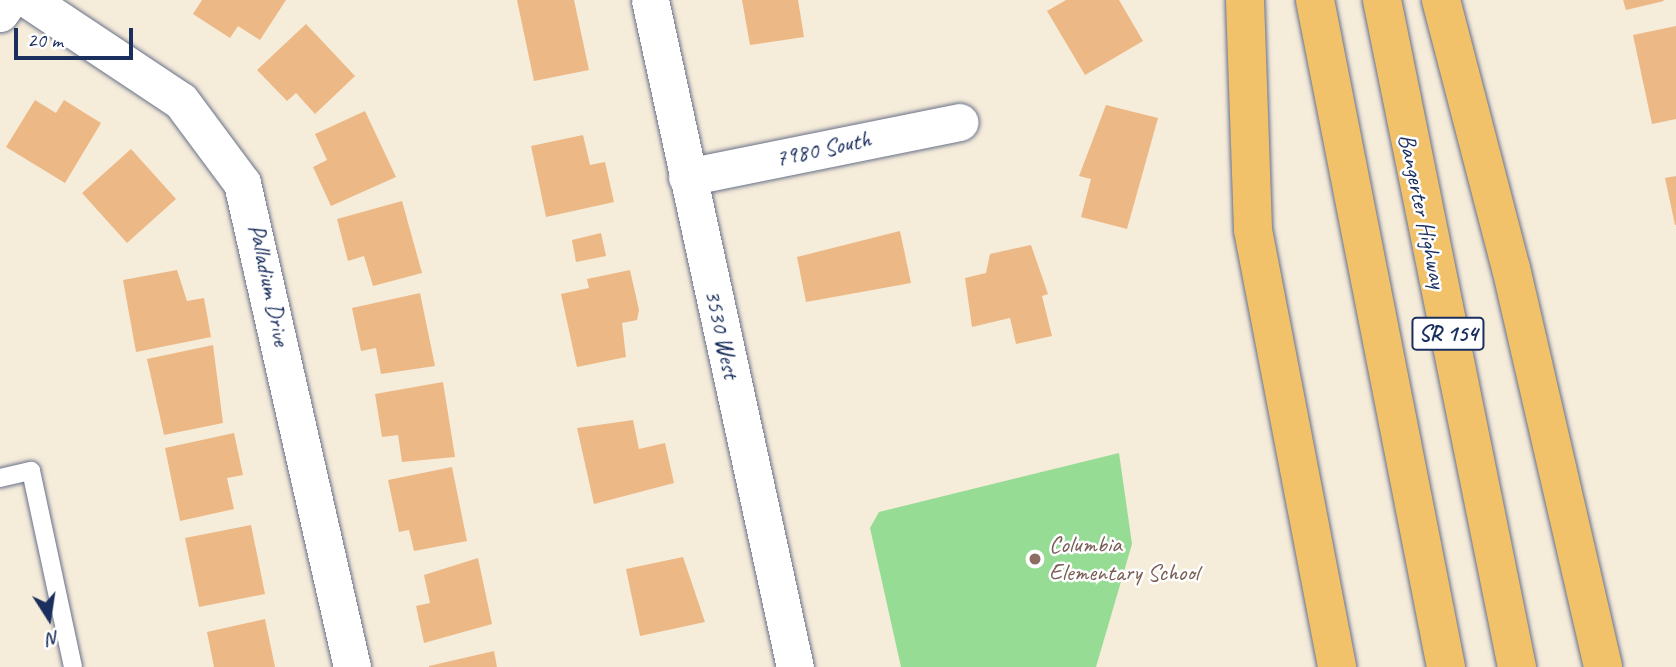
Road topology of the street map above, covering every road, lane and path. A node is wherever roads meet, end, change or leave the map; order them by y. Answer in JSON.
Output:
{"nodes":[{"id":1,"x":9,"y":0,"type":"edge"},
{"id":2,"x":29,"y":0,"type":"edge"},
{"id":3,"x":650,"y":0,"type":"edge"},
{"id":4,"x":1245,"y":0,"type":"edge"},
{"id":5,"x":1315,"y":0,"type":"edge"},
{"id":6,"x":1382,"y":0,"type":"edge"},
{"id":7,"x":1441,"y":0,"type":"edge"},
{"id":8,"x":0,"y":13,"type":"edge"},
{"id":9,"x":959,"y":122,"type":"dead end"},
{"id":10,"x":687,"y":177,"type":"junction"},
{"id":11,"x":0,"y":478,"type":"edge"},
{"id":12,"x":73,"y":667,"type":"edge"},
{"id":13,"x":352,"y":667,"type":"edge"},
{"id":14,"x":795,"y":667,"type":"edge"},
{"id":15,"x":1337,"y":667,"type":"edge"},
{"id":16,"x":1446,"y":667,"type":"edge"},
{"id":17,"x":1517,"y":667,"type":"edge"},
{"id":18,"x":1603,"y":667,"type":"edge"}],
"edges":[{"from":1,"to":8,"type":"street"},
{"from":2,"to":13,"type":"street","name":"Palladium Drive"},
{"from":3,"to":10,"type":"street","name":"3530 West"},
{"from":4,"to":15,"type":"highway"},
{"from":5,"to":16,"type":"highway","number":"SR 154"},
{"from":6,"to":17,"type":"highway","name":"Bangerter Highway","number":"SR 154"},
{"from":7,"to":18,"type":"highway"},
{"from":9,"to":10,"type":"street","name":"7980 South"},
{"from":10,"to":14,"type":"street","name":"3530 West"},
{"from":11,"to":12,"type":"lane"}]}
